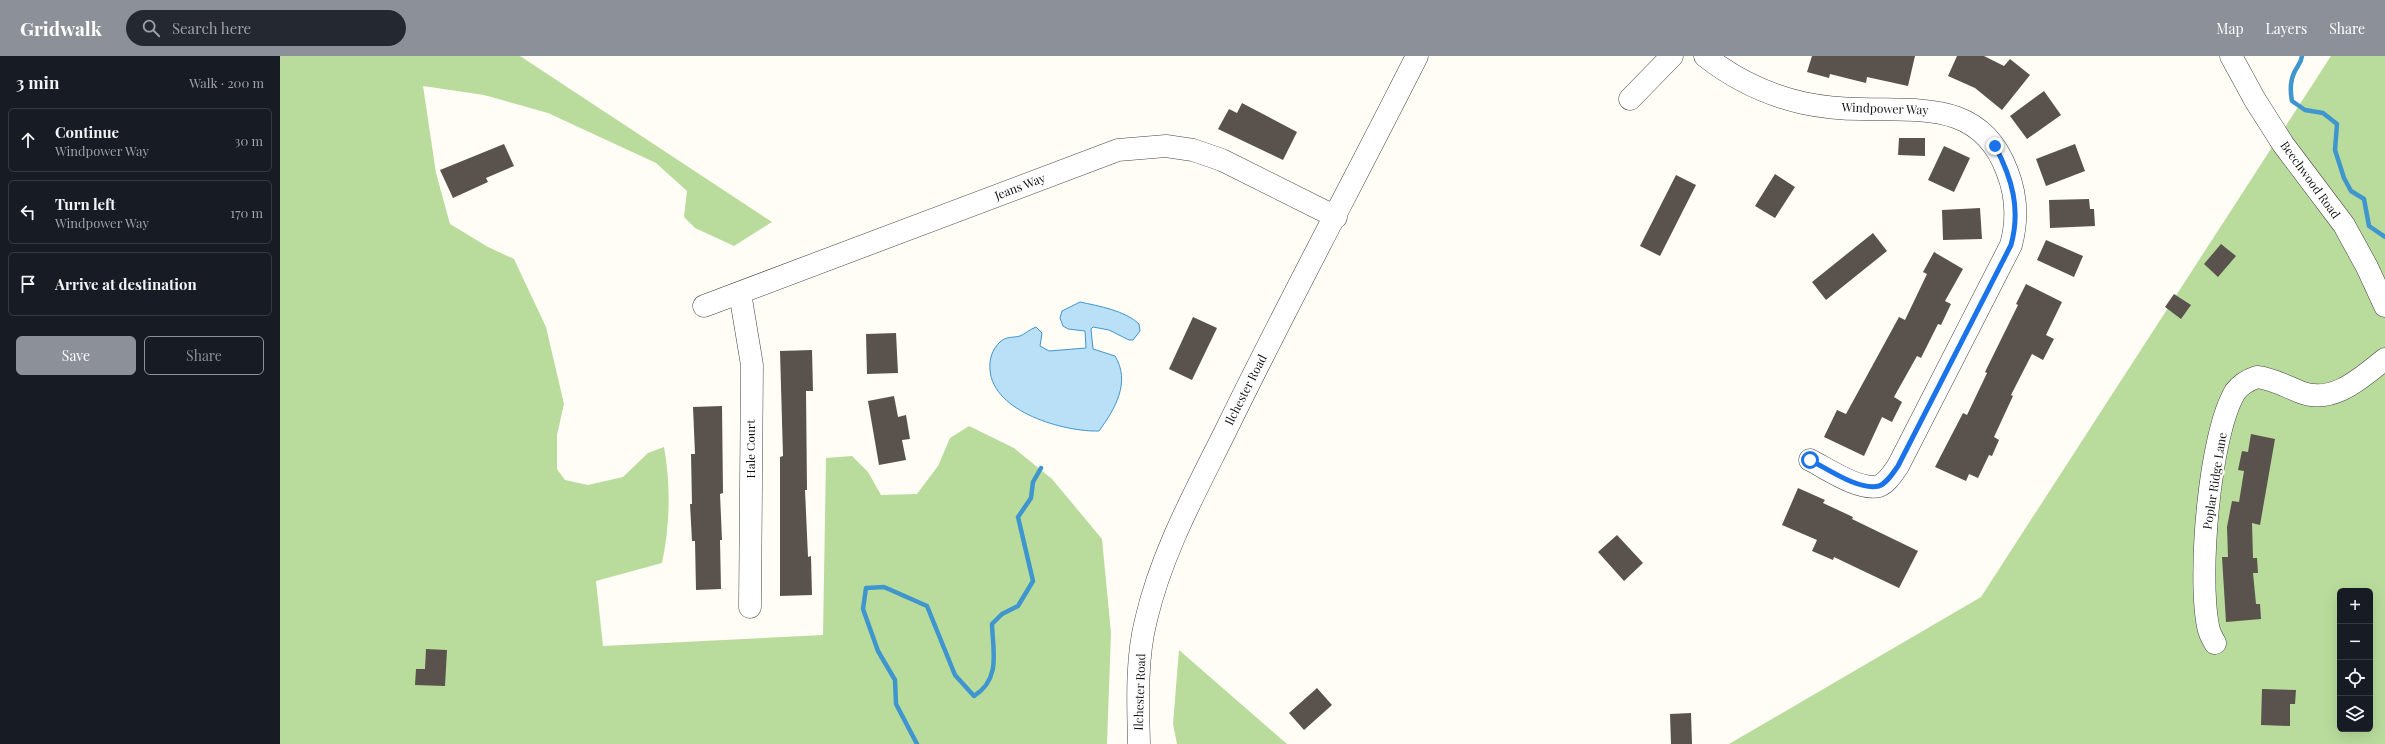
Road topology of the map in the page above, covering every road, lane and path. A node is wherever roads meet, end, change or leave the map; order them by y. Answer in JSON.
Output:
{"nodes":[{"id":1,"x":1417,"y":56,"type":"edge"},
{"id":2,"x":1672,"y":56,"type":"edge"},
{"id":3,"x":1705,"y":56,"type":"edge"},
{"id":4,"x":2232,"y":56,"type":"edge"},
{"id":5,"x":1630,"y":99,"type":"dead end"},
{"id":6,"x":1336,"y":217,"type":"junction"},
{"id":7,"x":740,"y":293,"type":"junction"},
{"id":8,"x":704,"y":306,"type":"dead end"},
{"id":9,"x":2385,"y":306,"type":"edge"},
{"id":10,"x":2385,"y":360,"type":"edge"},
{"id":11,"x":1810,"y":460,"type":"dead end"},
{"id":12,"x":750,"y":607,"type":"dead end"},
{"id":13,"x":2215,"y":643,"type":"dead end"},
{"id":14,"x":1139,"y":744,"type":"edge"}],
"edges":[{"from":1,"to":6,"type":"street","name":"Ilchester Road"},
{"from":2,"to":5,"type":"street"},
{"from":3,"to":11,"type":"street","name":"Windpower Way"},
{"from":4,"to":9,"type":"street","name":"Beechwood Road"},
{"from":6,"to":7,"type":"street","name":"Jeans Way"},
{"from":6,"to":14,"type":"street","name":"Ilchester Road"},
{"from":7,"to":8,"type":"street","name":"Jeans Way"},
{"from":7,"to":12,"type":"street","name":"Hale Court"},
{"from":10,"to":13,"type":"street","name":"Poplar Ridge Lane"}]}
